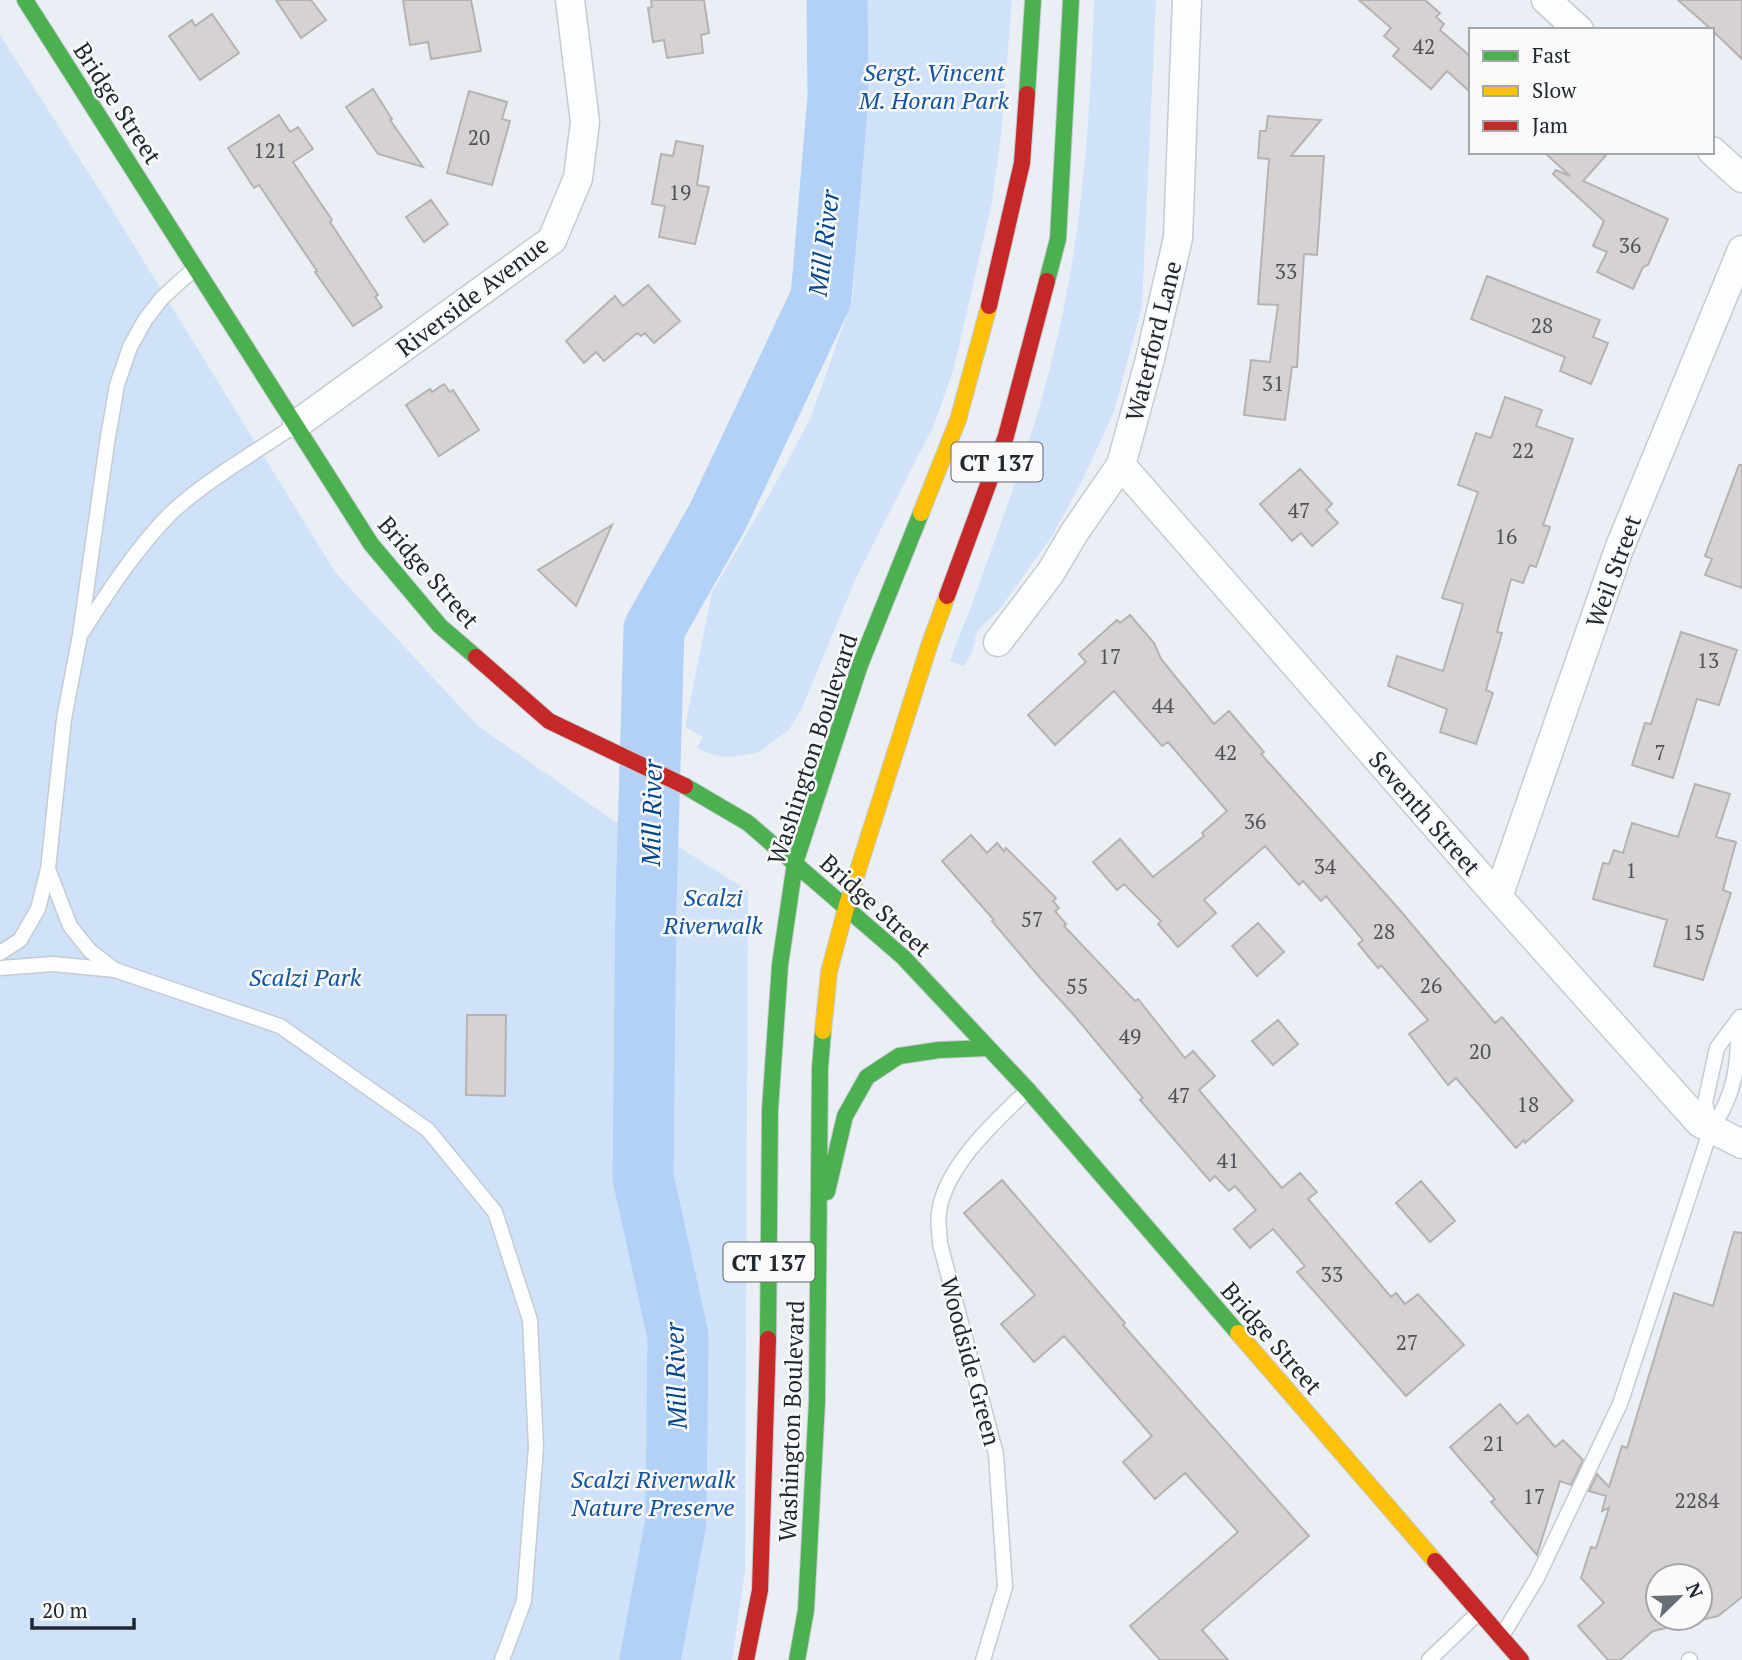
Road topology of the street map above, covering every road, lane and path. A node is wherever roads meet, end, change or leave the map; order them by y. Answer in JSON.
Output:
{"nodes":[{"id":1,"x":25,"y":0,"type":"edge"},
{"id":2,"x":570,"y":0,"type":"edge"},
{"id":3,"x":1033,"y":0,"type":"edge"},
{"id":4,"x":1071,"y":0,"type":"edge"},
{"id":5,"x":1187,"y":0,"type":"edge"},
{"id":6,"x":1546,"y":0,"type":"edge"},
{"id":7,"x":1577,"y":28,"type":"edge"},
{"id":8,"x":1714,"y":153,"type":"edge"},
{"id":9,"x":1742,"y":178,"type":"edge"},
{"id":10,"x":1742,"y":250,"type":"edge"},
{"id":11,"x":196,"y":267,"type":"junction"},
{"id":12,"x":297,"y":424,"type":"junction"},
{"id":13,"x":1121,"y":465,"type":"junction"},
{"id":14,"x":80,"y":635,"type":"junction"},
{"id":15,"x":998,"y":642,"type":"dead end"},
{"id":16,"x":795,"y":863,"type":"junction"},
{"id":17,"x":48,"y":869,"type":"junction"},
{"id":18,"x":1498,"y":897,"type":"junction"},
{"id":19,"x":846,"y":908,"type":"junction"},
{"id":20,"x":0,"y":953,"type":"edge"},
{"id":21,"x":0,"y":968,"type":"edge"},
{"id":22,"x":116,"y":971,"type":"junction"},
{"id":23,"x":1740,"y":1016,"type":"edge"},
{"id":24,"x":988,"y":1048,"type":"junction"},
{"id":25,"x":1028,"y":1090,"type":"junction"},
{"id":26,"x":1712,"y":1129,"type":"junction"},
{"id":27,"x":1742,"y":1144,"type":"edge"},
{"id":28,"x":819,"y":1225,"type":"junction"},
{"id":29,"x":1479,"y":1612,"type":"junction"},
{"id":30,"x":1501,"y":1637,"type":"junction"},
{"id":31,"x":502,"y":1660,"type":"edge"},
{"id":32,"x":746,"y":1660,"type":"edge"},
{"id":33,"x":797,"y":1660,"type":"edge"},
{"id":34,"x":983,"y":1660,"type":"edge"},
{"id":35,"x":1429,"y":1660,"type":"edge"},
{"id":36,"x":1521,"y":1660,"type":"edge"}],
"edges":[{"from":1,"to":11,"type":"main road","name":"Bridge Street"},
{"from":2,"to":12,"type":"street","name":"Riverside Avenue"},
{"from":3,"to":16,"type":"main road","name":"Washington Boulevard","number":"CT 137"},
{"from":4,"to":19,"type":"main road","name":"Washington Boulevard","number":"CT 137"},
{"from":5,"to":13,"type":"street","name":"Waterford Lane"},
{"from":6,"to":7,"type":"street"},
{"from":8,"to":9,"type":"street"},
{"from":10,"to":18,"type":"street","name":"Weil Street"},
{"from":11,"to":12,"type":"main road","name":"Bridge Street"},
{"from":11,"to":14,"type":"lane"},
{"from":12,"to":14,"type":"lane"},
{"from":12,"to":16,"type":"main road","name":"Bridge Street"},
{"from":13,"to":15,"type":"street","name":"Waterford Lane"},
{"from":13,"to":18,"type":"street","name":"Seventh Street"},
{"from":14,"to":17,"type":"lane"},
{"from":16,"to":19,"type":"main road","name":"Bridge Street"},
{"from":16,"to":32,"type":"main road","name":"Washington Boulevard","number":"CT 137"},
{"from":17,"to":20,"type":"lane"},
{"from":17,"to":22,"type":"lane"},
{"from":18,"to":26,"type":"street","name":"Seventh Street"},
{"from":19,"to":24,"type":"main road","name":"Bridge Street"},
{"from":19,"to":28,"type":"main road","name":"Washington Boulevard","number":"CT 137"},
{"from":21,"to":22,"type":"lane"},
{"from":22,"to":31,"type":"lane"},
{"from":23,"to":26,"type":"lane"},
{"from":23,"to":26,"type":"lane"},
{"from":24,"to":25,"type":"main road","name":"Bridge Street"},
{"from":24,"to":28,"type":"main road"},
{"from":25,"to":29,"type":"main road","name":"Bridge Street"},
{"from":25,"to":34,"type":"lane","name":"Woodside Green"},
{"from":26,"to":27,"type":"street","name":"Seventh Street"},
{"from":26,"to":30,"type":"lane"},
{"from":28,"to":33,"type":"main road","name":"Washington Boulevard","number":"CT 137"},
{"from":29,"to":30,"type":"main road","name":"Bridge Street"},
{"from":29,"to":35,"type":"lane"},
{"from":30,"to":36,"type":"main road","name":"Bridge Street"}]}
